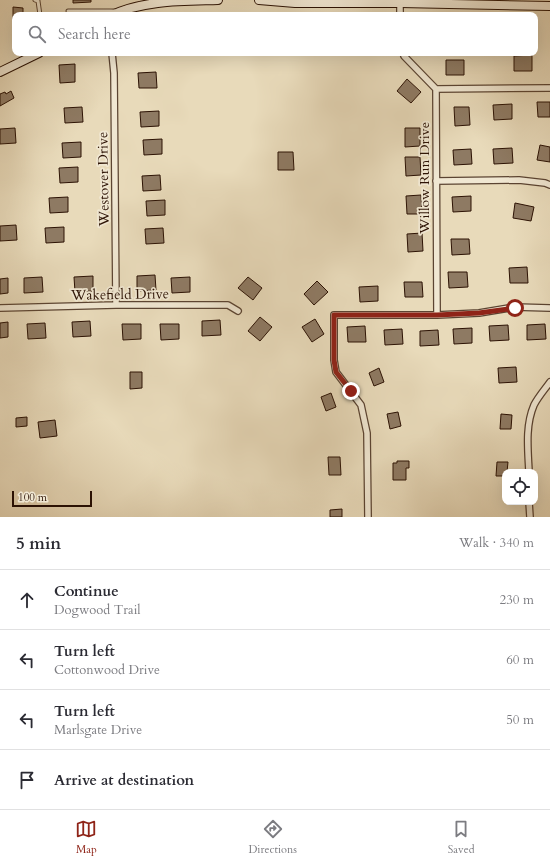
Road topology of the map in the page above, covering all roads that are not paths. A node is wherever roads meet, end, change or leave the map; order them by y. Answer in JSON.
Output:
{"nodes":[{"id":1,"x":35,"y":0,"type":"edge"},
{"id":2,"x":218,"y":0,"type":"edge"},
{"id":3,"x":260,"y":0,"type":"edge"},
{"id":4,"x":400,"y":3,"type":"junction"},
{"id":5,"x":550,"y":6,"type":"edge"},
{"id":6,"x":68,"y":11,"type":"dead end"},
{"id":7,"x":120,"y":11,"type":"joint"},
{"id":8,"x":40,"y":12,"type":"edge"},
{"id":9,"x":400,"y":12,"type":"edge"},
{"id":10,"x":33,"y":56,"type":"edge"},
{"id":11,"x":112,"y":56,"type":"edge"},
{"id":12,"x":404,"y":56,"type":"edge"},
{"id":13,"x":0,"y":72,"type":"edge"},
{"id":14,"x":550,"y":88,"type":"edge"},
{"id":15,"x":436,"y":89,"type":"junction"},
{"id":16,"x":436,"y":181,"type":"junction"},
{"id":17,"x":550,"y":185,"type":"edge"},
{"id":18,"x":116,"y":305,"type":"junction"},
{"id":19,"x":0,"y":308,"type":"edge"},
{"id":20,"x":550,"y":308,"type":"edge"},
{"id":21,"x":238,"y":311,"type":"dead end"},
{"id":22,"x":437,"y":315,"type":"junction"},
{"id":23,"x":550,"y":382,"type":"edge"},
{"id":24,"x":529,"y":469,"type":"edge"},
{"id":25,"x":530,"y":505,"type":"edge"},
{"id":26,"x":368,"y":517,"type":"edge"},
{"id":27,"x":530,"y":517,"type":"edge"}],
"edges":[{"from":1,"to":8,"type":"lane"},
{"from":2,"to":7,"type":"street"},
{"from":3,"to":4,"type":"street"},
{"from":4,"to":5,"type":"street"},
{"from":4,"to":9,"type":"street"},
{"from":6,"to":7,"type":"lane"},
{"from":10,"to":13,"type":"street"},
{"from":11,"to":18,"type":"street","name":"Westover Drive"},
{"from":12,"to":15,"type":"street"},
{"from":14,"to":15,"type":"street"},
{"from":15,"to":16,"type":"street","name":"Willow Run Drive"},
{"from":16,"to":17,"type":"street"},
{"from":16,"to":22,"type":"street","name":"Willow Run Drive"},
{"from":18,"to":19,"type":"street","name":"Wakefield Drive"},
{"from":18,"to":21,"type":"street","name":"Wakefield Drive"},
{"from":20,"to":22,"type":"street"},
{"from":22,"to":26,"type":"street"},
{"from":23,"to":24,"type":"street"},
{"from":25,"to":27,"type":"street"}]}
